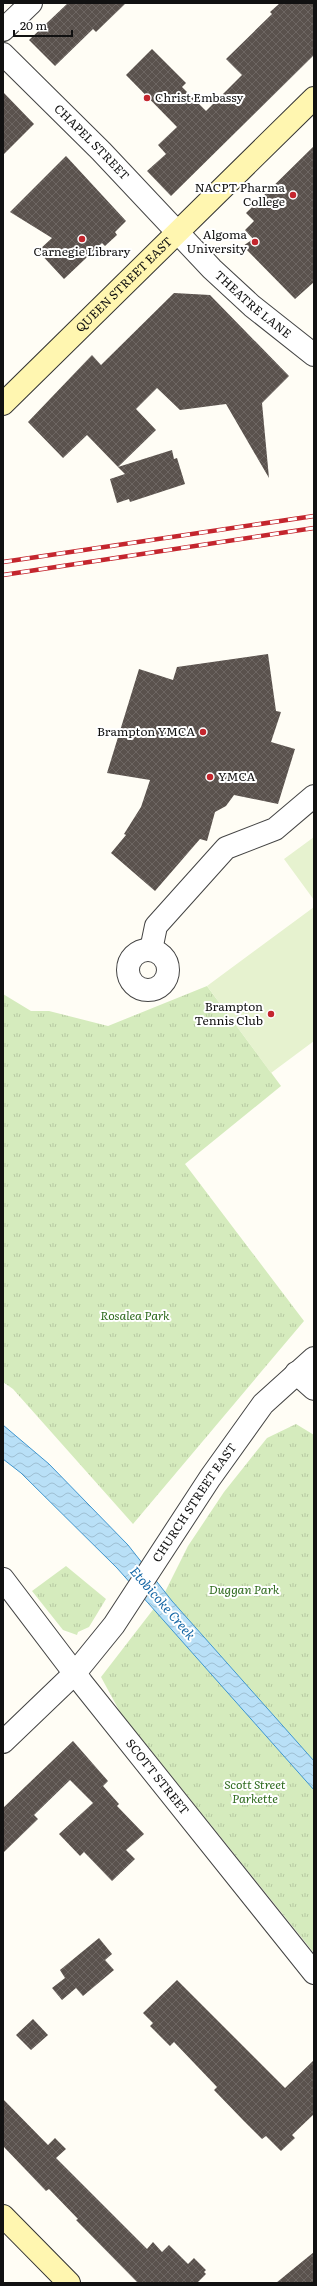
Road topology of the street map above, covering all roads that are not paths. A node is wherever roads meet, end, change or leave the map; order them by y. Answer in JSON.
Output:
{"nodes":[{"id":1,"x":31,"y":3,"type":"edge"},
{"id":2,"x":3,"y":30,"type":"edge"},
{"id":3,"x":3,"y":54,"type":"edge"},
{"id":4,"x":314,"y":98,"type":"edge"},
{"id":5,"x":178,"y":232,"type":"junction"},
{"id":6,"x":314,"y":355,"type":"edge"},
{"id":7,"x":3,"y":404,"type":"edge"},
{"id":8,"x":314,"y":796,"type":"edge"},
{"id":9,"x":151,"y":950,"type":"dead end"},
{"id":10,"x":314,"y":1358,"type":"edge"},
{"id":11,"x":296,"y":1373,"type":"junction"},
{"id":12,"x":314,"y":1389,"type":"edge"},
{"id":13,"x":3,"y":1579,"type":"edge"},
{"id":14,"x":75,"y":1673,"type":"junction"},
{"id":15,"x":3,"y":1742,"type":"edge"},
{"id":16,"x":314,"y":1973,"type":"edge"},
{"id":17,"x":3,"y":2216,"type":"edge"},
{"id":18,"x":69,"y":2283,"type":"edge"}],
"edges":[{"from":1,"to":2,"type":"street"},
{"from":3,"to":5,"type":"street","name":"CHAPEL STREET"},
{"from":4,"to":5,"type":"main road","name":"QUEEN STREET EAST"},
{"from":5,"to":6,"type":"street","name":"THEATRE LANE"},
{"from":5,"to":7,"type":"main road","name":"QUEEN STREET EAST"},
{"from":8,"to":9,"type":"street"},
{"from":10,"to":11,"type":"street","name":"CHURCH STREET EAST"},
{"from":11,"to":12,"type":"street"},
{"from":11,"to":14,"type":"street","name":"CHURCH STREET EAST"},
{"from":13,"to":14,"type":"street","name":"SCOTT STREET"},
{"from":14,"to":15,"type":"street","name":"CHURCH STREET EAST"},
{"from":14,"to":16,"type":"street","name":"SCOTT STREET"},
{"from":17,"to":18,"type":"main road"}]}
